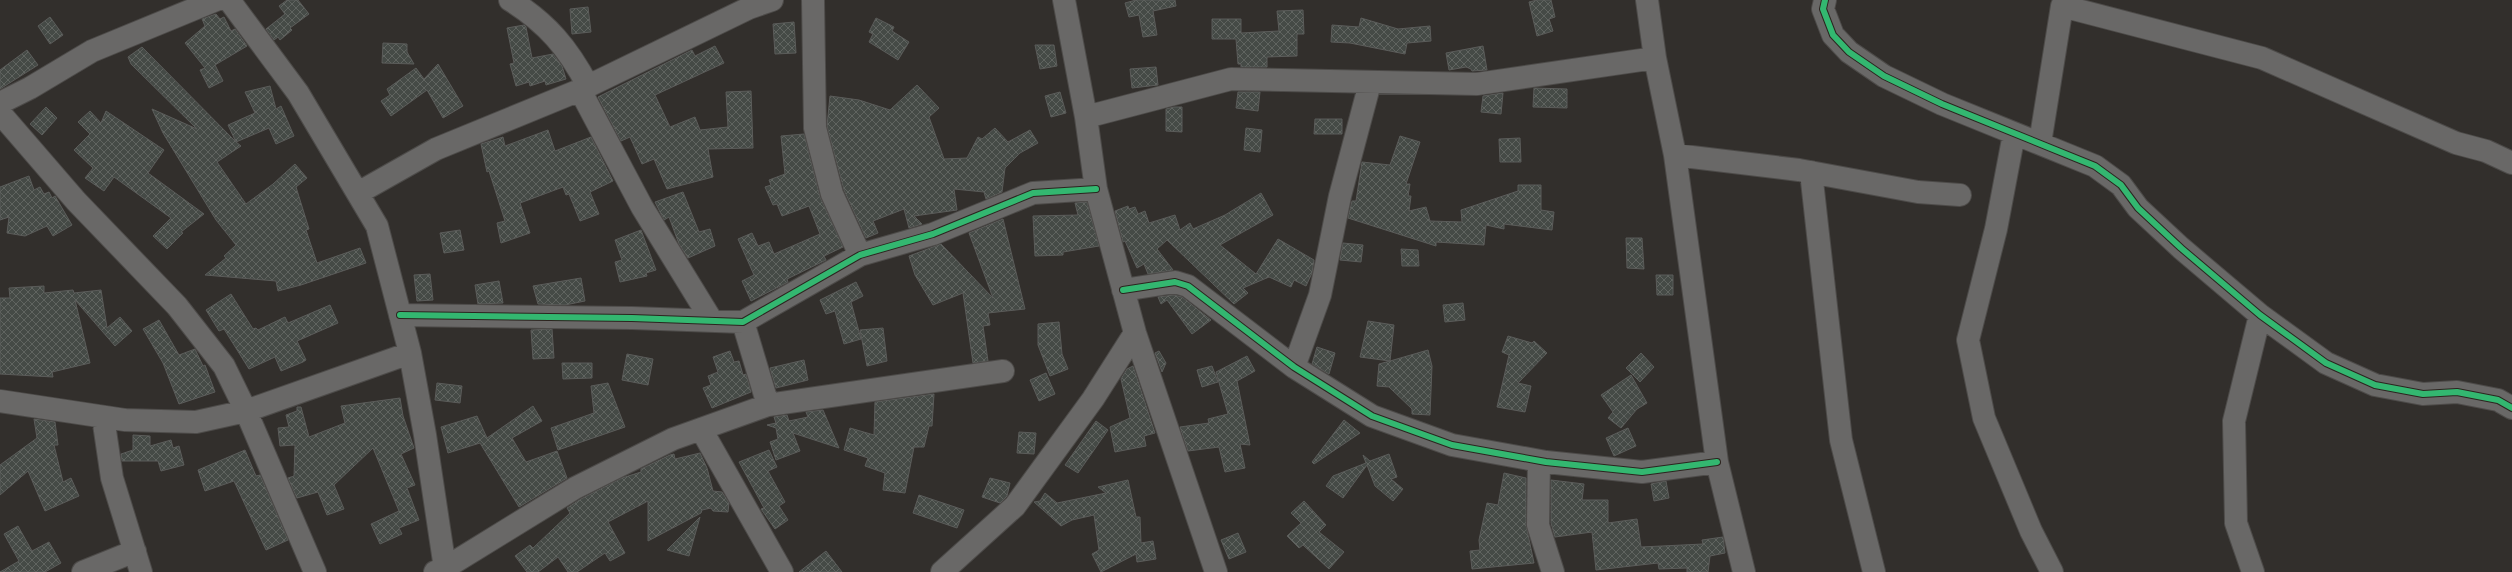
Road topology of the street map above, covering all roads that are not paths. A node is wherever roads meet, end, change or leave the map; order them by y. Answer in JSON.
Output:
{"nodes":[{"id":1,"x":216,"y":0,"type":"edge"},
{"id":2,"x":229,"y":0,"type":"edge"},
{"id":3,"x":510,"y":0,"type":"edge"},
{"id":4,"x":772,"y":0,"type":"edge"},
{"id":5,"x":813,"y":0,"type":"edge"},
{"id":6,"x":1064,"y":0,"type":"edge"},
{"id":7,"x":1647,"y":0,"type":"edge"},
{"id":8,"x":1825,"y":0,"type":"edge"},
{"id":9,"x":2062,"y":3,"type":"edge"},
{"id":10,"x":747,"y":4,"type":"edge"},
{"id":11,"x":1655,"y":58,"type":"junction"},
{"id":12,"x":1370,"y":83,"type":"junction"},
{"id":13,"x":584,"y":88,"type":"junction"},
{"id":14,"x":0,"y":103,"type":"edge"},
{"id":15,"x":0,"y":113,"type":"edge"},
{"id":16,"x":1086,"y":117,"type":"junction"},
{"id":17,"x":2014,"y":134,"type":"junction"},
{"id":18,"x":2040,"y":143,"type":"junction"},
{"id":19,"x":1675,"y":155,"type":"junction"},
{"id":20,"x":2512,"y":163,"type":"edge"},
{"id":21,"x":1811,"y":172,"type":"junction"},
{"id":22,"x":1096,"y":189,"type":"junction"},
{"id":23,"x":358,"y":193,"type":"junction"},
{"id":24,"x":1960,"y":195,"type":"dead end"},
{"id":25,"x":860,"y":255,"type":"junction"},
{"id":26,"x":1123,"y":290,"type":"junction"},
{"id":27,"x":400,"y":315,"type":"junction"},
{"id":28,"x":2260,"y":316,"type":"junction"},
{"id":29,"x":712,"y":321,"type":"junction"},
{"id":30,"x":743,"y":322,"type":"junction"},
{"id":31,"x":1135,"y":334,"type":"junction"},
{"id":32,"x":410,"y":352,"type":"junction"},
{"id":33,"x":1294,"y":367,"type":"junction"},
{"id":34,"x":1003,"y":371,"type":"dead end"},
{"id":35,"x":0,"y":402,"type":"edge"},
{"id":36,"x":768,"y":405,"type":"junction"},
{"id":37,"x":2512,"y":408,"type":"edge"},
{"id":38,"x":246,"y":411,"type":"junction"},
{"id":39,"x":103,"y":417,"type":"junction"},
{"id":40,"x":701,"y":429,"type":"junction"},
{"id":41,"x":1540,"y":461,"type":"junction"},
{"id":42,"x":1717,"y":462,"type":"junction"},
{"id":43,"x":135,"y":551,"type":"junction"},
{"id":44,"x":442,"y":571,"type":"edge"},
{"id":45,"x":83,"y":572,"type":"edge"},
{"id":46,"x":141,"y":572,"type":"edge"},
{"id":47,"x":315,"y":572,"type":"edge"},
{"id":48,"x":782,"y":572,"type":"edge"},
{"id":49,"x":942,"y":572,"type":"edge"},
{"id":50,"x":1216,"y":572,"type":"edge"},
{"id":51,"x":1553,"y":572,"type":"edge"},
{"id":52,"x":1744,"y":572,"type":"edge"},
{"id":53,"x":1874,"y":572,"type":"edge"},
{"id":54,"x":2052,"y":572,"type":"edge"},
{"id":55,"x":2252,"y":572,"type":"edge"}],
"edges":[{"from":1,"to":14,"type":"street"},
{"from":2,"to":23,"type":"street"},
{"from":3,"to":13,"type":"street"},
{"from":4,"to":10,"type":"street"},
{"from":5,"to":25,"type":"street"},
{"from":6,"to":16,"type":"street"},
{"from":7,"to":11,"type":"street"},
{"from":8,"to":17,"type":"street"},
{"from":9,"to":18,"type":"street"},
{"from":9,"to":20,"type":"street"},
{"from":10,"to":13,"type":"street"},
{"from":11,"to":12,"type":"street"},
{"from":11,"to":19,"type":"street"},
{"from":12,"to":16,"type":"street"},
{"from":12,"to":33,"type":"street"},
{"from":13,"to":23,"type":"street"},
{"from":13,"to":29,"type":"street"},
{"from":15,"to":38,"type":"street"},
{"from":16,"to":22,"type":"street"},
{"from":17,"to":18,"type":"street"},
{"from":17,"to":54,"type":"street"},
{"from":18,"to":28,"type":"street"},
{"from":19,"to":21,"type":"street"},
{"from":19,"to":42,"type":"street"},
{"from":21,"to":24,"type":"street"},
{"from":21,"to":53,"type":"street"},
{"from":22,"to":25,"type":"street"},
{"from":22,"to":26,"type":"street"},
{"from":23,"to":27,"type":"street"},
{"from":25,"to":30,"type":"street"},
{"from":26,"to":31,"type":"street"},
{"from":26,"to":33,"type":"street"},
{"from":27,"to":29,"type":"street"},
{"from":27,"to":32,"type":"street"},
{"from":28,"to":37,"type":"street"},
{"from":28,"to":55,"type":"street"},
{"from":29,"to":30,"type":"street"},
{"from":30,"to":36,"type":"street"},
{"from":31,"to":49,"type":"street"},
{"from":31,"to":50,"type":"street"},
{"from":32,"to":38,"type":"street"},
{"from":32,"to":44,"type":"street"},
{"from":33,"to":41,"type":"street"},
{"from":34,"to":36,"type":"street"},
{"from":35,"to":39,"type":"street"},
{"from":36,"to":40,"type":"street"},
{"from":38,"to":39,"type":"street"},
{"from":38,"to":47,"type":"street"},
{"from":39,"to":43,"type":"street"},
{"from":40,"to":44,"type":"street"},
{"from":40,"to":48,"type":"street"},
{"from":41,"to":42,"type":"street"},
{"from":41,"to":51,"type":"street"},
{"from":42,"to":52,"type":"street"},
{"from":43,"to":45,"type":"street"},
{"from":43,"to":46,"type":"street"}]}
